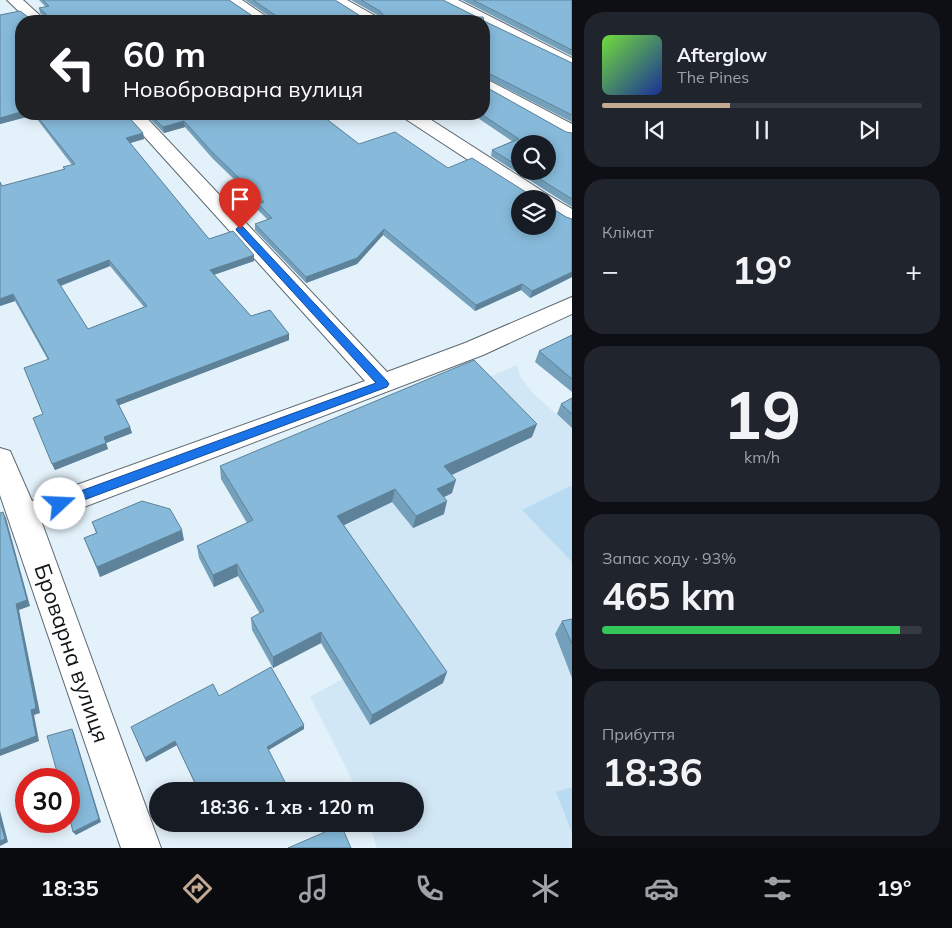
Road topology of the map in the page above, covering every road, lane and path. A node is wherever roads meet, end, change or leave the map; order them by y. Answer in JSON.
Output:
{"nodes":[{"id":1,"x":14,"y":0,"type":"edge"},
{"id":2,"x":232,"y":0,"type":"edge"},
{"id":3,"x":336,"y":0,"type":"edge"},
{"id":4,"x":447,"y":0,"type":"edge"},
{"id":5,"x":31,"y":15,"type":"edge"},
{"id":6,"x":256,"y":15,"type":"edge"},
{"id":7,"x":363,"y":15,"type":"edge"},
{"id":8,"x":476,"y":15,"type":"edge"},
{"id":9,"x":490,"y":22,"type":"edge"},
{"id":10,"x":572,"y":64,"type":"edge"},
{"id":11,"x":490,"y":86,"type":"edge"},
{"id":12,"x":139,"y":120,"type":"edge"},
{"id":13,"x":419,"y":120,"type":"edge"},
{"id":14,"x":572,"y":132,"type":"edge"},
{"id":15,"x":528,"y":190,"type":"edge"},
{"id":16,"x":556,"y":207,"type":"edge"},
{"id":17,"x":572,"y":218,"type":"edge"},
{"id":18,"x":572,"y":305,"type":"edge"},
{"id":19,"x":383,"y":384,"type":"junction"},
{"id":20,"x":0,"y":460,"type":"edge"},
{"id":21,"x":24,"y":517,"type":"junction"},
{"id":22,"x":141,"y":848,"type":"edge"}],
"edges":[{"from":1,"to":5,"type":"street"},
{"from":2,"to":6,"type":"street"},
{"from":3,"to":7,"type":"street"},
{"from":4,"to":8,"type":"street"},
{"from":9,"to":10,"type":"street"},
{"from":11,"to":14,"type":"street"},
{"from":12,"to":19,"type":"street"},
{"from":13,"to":15,"type":"street"},
{"from":16,"to":17,"type":"street"},
{"from":18,"to":19,"type":"street"},
{"from":19,"to":21,"type":"street"},
{"from":20,"to":21,"type":"street","name":"Броварна вулиця"},
{"from":21,"to":22,"type":"street","name":"Броварна вулиця"}]}
